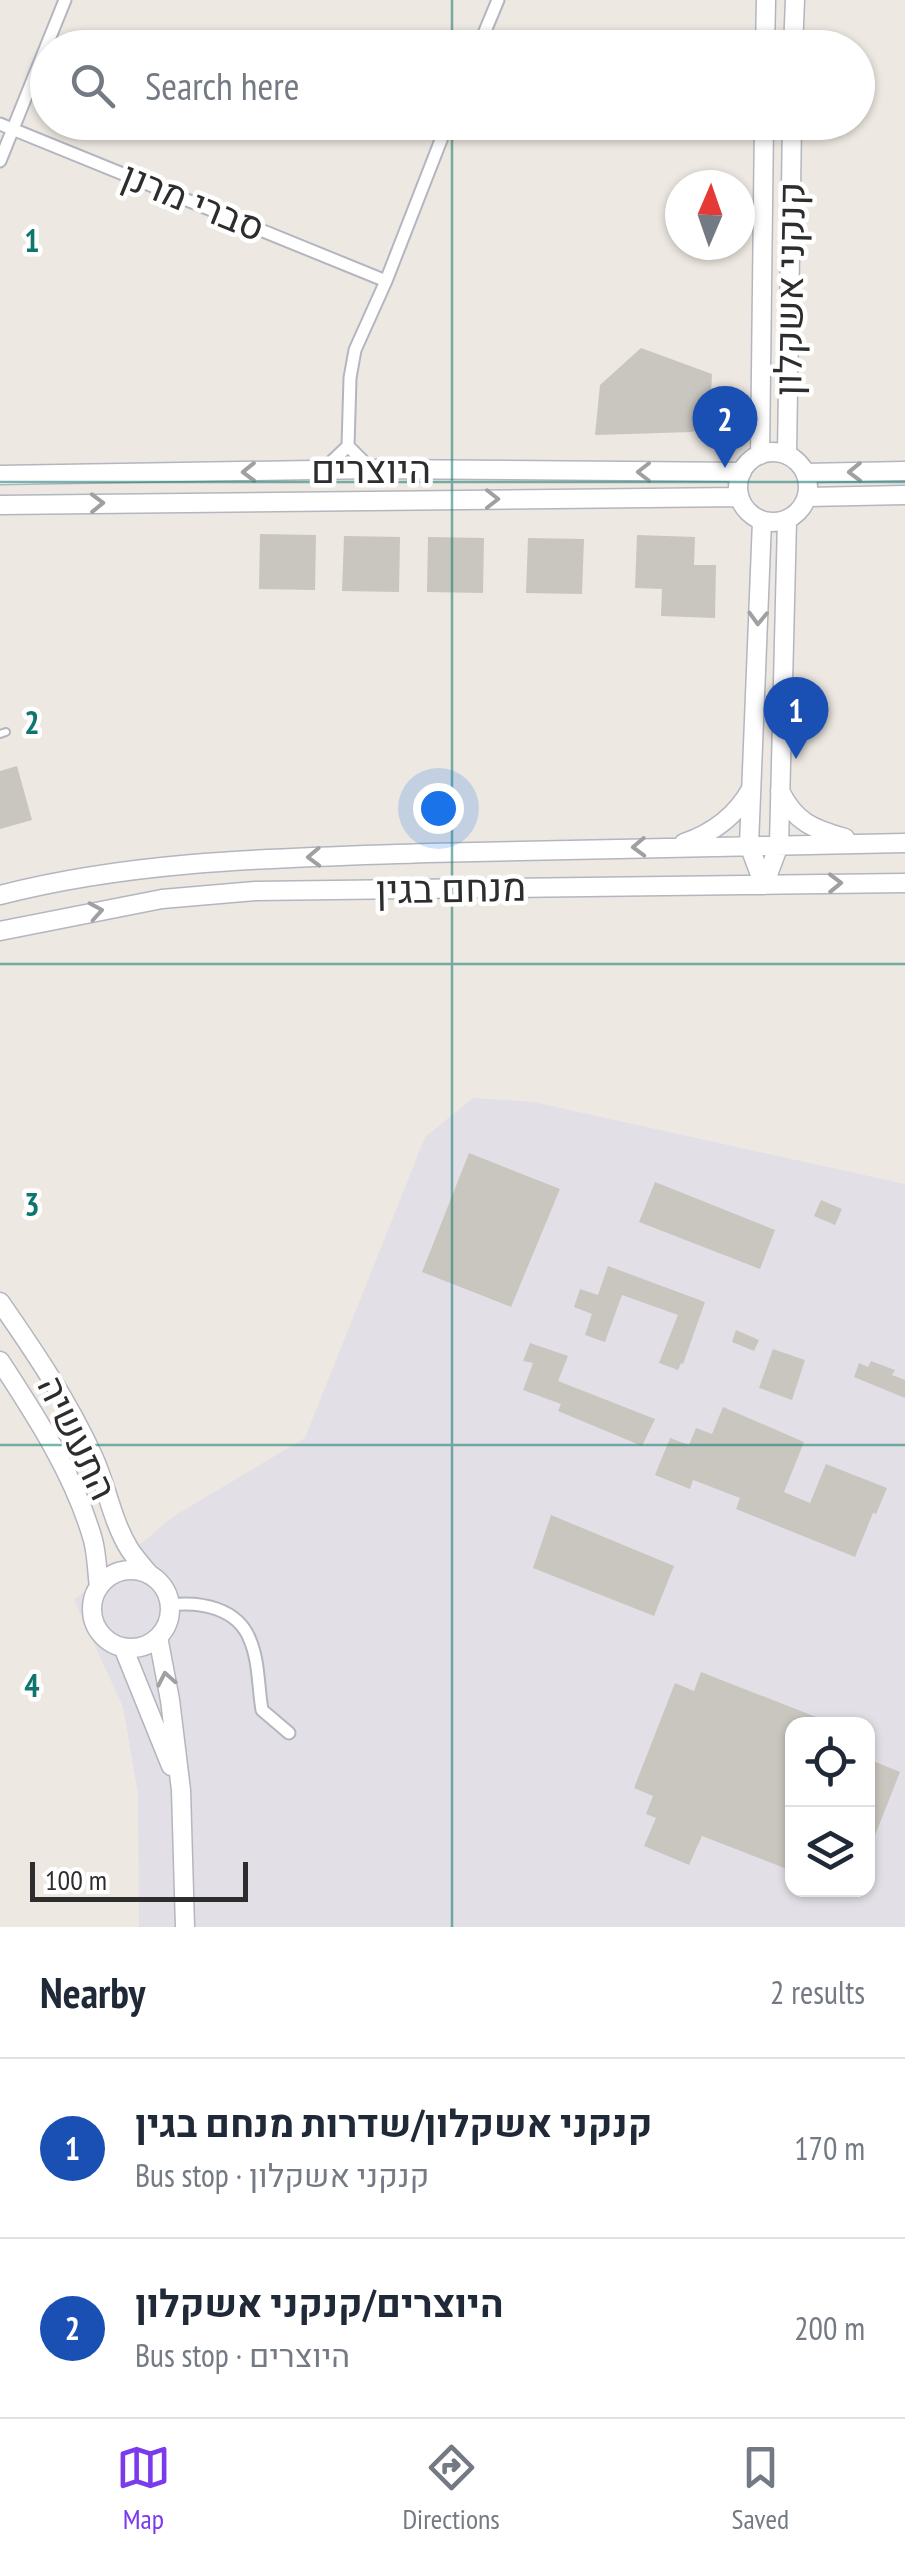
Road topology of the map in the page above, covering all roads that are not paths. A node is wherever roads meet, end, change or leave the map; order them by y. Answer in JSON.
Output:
{"nodes":[{"id":1,"x":66,"y":0,"type":"edge"},
{"id":2,"x":498,"y":0,"type":"edge"},
{"id":3,"x":766,"y":0,"type":"edge"},
{"id":4,"x":795,"y":0,"type":"edge"},
{"id":5,"x":54,"y":30,"type":"edge"},
{"id":6,"x":486,"y":30,"type":"edge"},
{"id":7,"x":765,"y":30,"type":"edge"},
{"id":8,"x":794,"y":30,"type":"edge"},
{"id":9,"x":30,"y":88,"type":"edge"},
{"id":10,"x":0,"y":124,"type":"edge"},
{"id":11,"x":13,"y":129,"type":"junction"},
{"id":12,"x":30,"y":136,"type":"edge"},
{"id":13,"x":40,"y":140,"type":"edge"},
{"id":14,"x":441,"y":140,"type":"edge"},
{"id":15,"x":764,"y":140,"type":"edge"},
{"id":16,"x":792,"y":140,"type":"edge"},
{"id":17,"x":0,"y":161,"type":"edge"},
{"id":18,"x":386,"y":281,"type":"junction"},
{"id":19,"x":348,"y":446,"type":"junction"},
{"id":20,"x":760,"y":455,"type":"junction"},
{"id":21,"x":788,"y":456,"type":"junction"},
{"id":22,"x":371,"y":469,"type":"junction"},
{"id":23,"x":323,"y":470,"type":"junction"},
{"id":24,"x":905,"y":471,"type":"edge"},
{"id":25,"x":742,"y":472,"type":"junction"},
{"id":26,"x":806,"y":473,"type":"junction"},
{"id":27,"x":0,"y":475,"type":"edge"},
{"id":28,"x":905,"y":496,"type":"edge"},
{"id":29,"x":740,"y":497,"type":"junction"},
{"id":30,"x":808,"y":497,"type":"junction"},
{"id":31,"x":0,"y":505,"type":"edge"},
{"id":32,"x":762,"y":520,"type":"junction"},
{"id":33,"x":787,"y":520,"type":"junction"},
{"id":34,"x":751,"y":788,"type":"junction"},
{"id":35,"x":780,"y":791,"type":"junction"},
{"id":36,"x":876,"y":843,"type":"junction"},
{"id":37,"x":905,"y":843,"type":"edge"},
{"id":38,"x":749,"y":845,"type":"junction"},
{"id":39,"x":778,"y":845,"type":"junction"},
{"id":40,"x":673,"y":846,"type":"junction"},
{"id":41,"x":905,"y":882,"type":"edge"},
{"id":42,"x":764,"y":885,"type":"junction"},
{"id":43,"x":0,"y":895,"type":"edge"},
{"id":44,"x":0,"y":931,"type":"edge"},
{"id":45,"x":0,"y":1302,"type":"edge"},
{"id":46,"x":0,"y":1362,"type":"edge"},
{"id":47,"x":150,"y":1575,"type":"junction"},
{"id":48,"x":99,"y":1587,"type":"junction"},
{"id":49,"x":170,"y":1605,"type":"junction"},
{"id":50,"x":158,"y":1638,"type":"junction"},
{"id":51,"x":122,"y":1648,"type":"junction"},
{"id":52,"x":290,"y":1733,"type":"dead end"},
{"id":53,"x":181,"y":1790,"type":"junction"},
{"id":54,"x":185,"y":1927,"type":"edge"}],
"edges":[{"from":1,"to":5,"type":"street"},
{"from":2,"to":6,"type":"street"},
{"from":3,"to":7,"type":"street"},
{"from":4,"to":8,"type":"street"},
{"from":9,"to":11,"type":"street"},
{"from":10,"to":11,"type":"street","name":"סברי מרנן"},
{"from":11,"to":12,"type":"street","name":"סברי מרנן"},
{"from":11,"to":17,"type":"street"},
{"from":13,"to":18,"type":"street","name":"סברי מרנן"},
{"from":14,"to":18,"type":"street"},
{"from":15,"to":20,"type":"street","name":"קנקני אשקלון"},
{"from":16,"to":21,"type":"street","name":"קנקני אשקלון"},
{"from":18,"to":19,"type":"street"},
{"from":19,"to":22,"type":"street"},
{"from":19,"to":23,"type":"street"},
{"from":20,"to":21,"type":"street"},
{"from":20,"to":25,"type":"street"},
{"from":21,"to":26,"type":"street"},
{"from":22,"to":23,"type":"street","name":"היוצרים"},
{"from":25,"to":22,"type":"street","name":"היוצרים","one_way":true},
{"from":23,"to":27,"type":"street","name":"היוצרים","one_way":true},
{"from":24,"to":26,"type":"street","one_way":true},
{"from":25,"to":29,"type":"street"},
{"from":26,"to":30,"type":"street"},
{"from":28,"to":30,"type":"street"},
{"from":31,"to":29,"type":"street","name":"היוצרים","one_way":true},
{"from":29,"to":32,"type":"street"},
{"from":30,"to":33,"type":"street"},
{"from":32,"to":33,"type":"street"},
{"from":32,"to":34,"type":"street","one_way":true},
{"from":33,"to":35,"type":"street"},
{"from":34,"to":38,"type":"street"},
{"from":34,"to":40,"type":"street"},
{"from":35,"to":36,"type":"street"},
{"from":35,"to":39,"type":"street"},
{"from":36,"to":37,"type":"street","name":"מנחם בגין"},
{"from":36,"to":39,"type":"street","name":"מנחם בגין"},
{"from":38,"to":39,"type":"street","name":"מנחם בגין"},
{"from":38,"to":40,"type":"street","name":"מנחם בגין"},
{"from":38,"to":42,"type":"street"},
{"from":39,"to":42,"type":"street"},
{"from":40,"to":43,"type":"street","name":"מנחם בגין","one_way":true},
{"from":42,"to":41,"type":"street","name":"מנחם בגין","one_way":true},
{"from":44,"to":42,"type":"street","name":"מנחם בגין","one_way":true},
{"from":45,"to":47,"type":"street","name":"התעשיה"},
{"from":46,"to":48,"type":"street","name":"התעשיה"},
{"from":47,"to":48,"type":"street"},
{"from":47,"to":49,"type":"street"},
{"from":48,"to":51,"type":"street"},
{"from":49,"to":50,"type":"street"},
{"from":49,"to":52,"type":"street"},
{"from":50,"to":51,"type":"street"},
{"from":53,"to":50,"type":"street","one_way":true},
{"from":51,"to":53,"type":"street"},
{"from":53,"to":54,"type":"street"}]}
